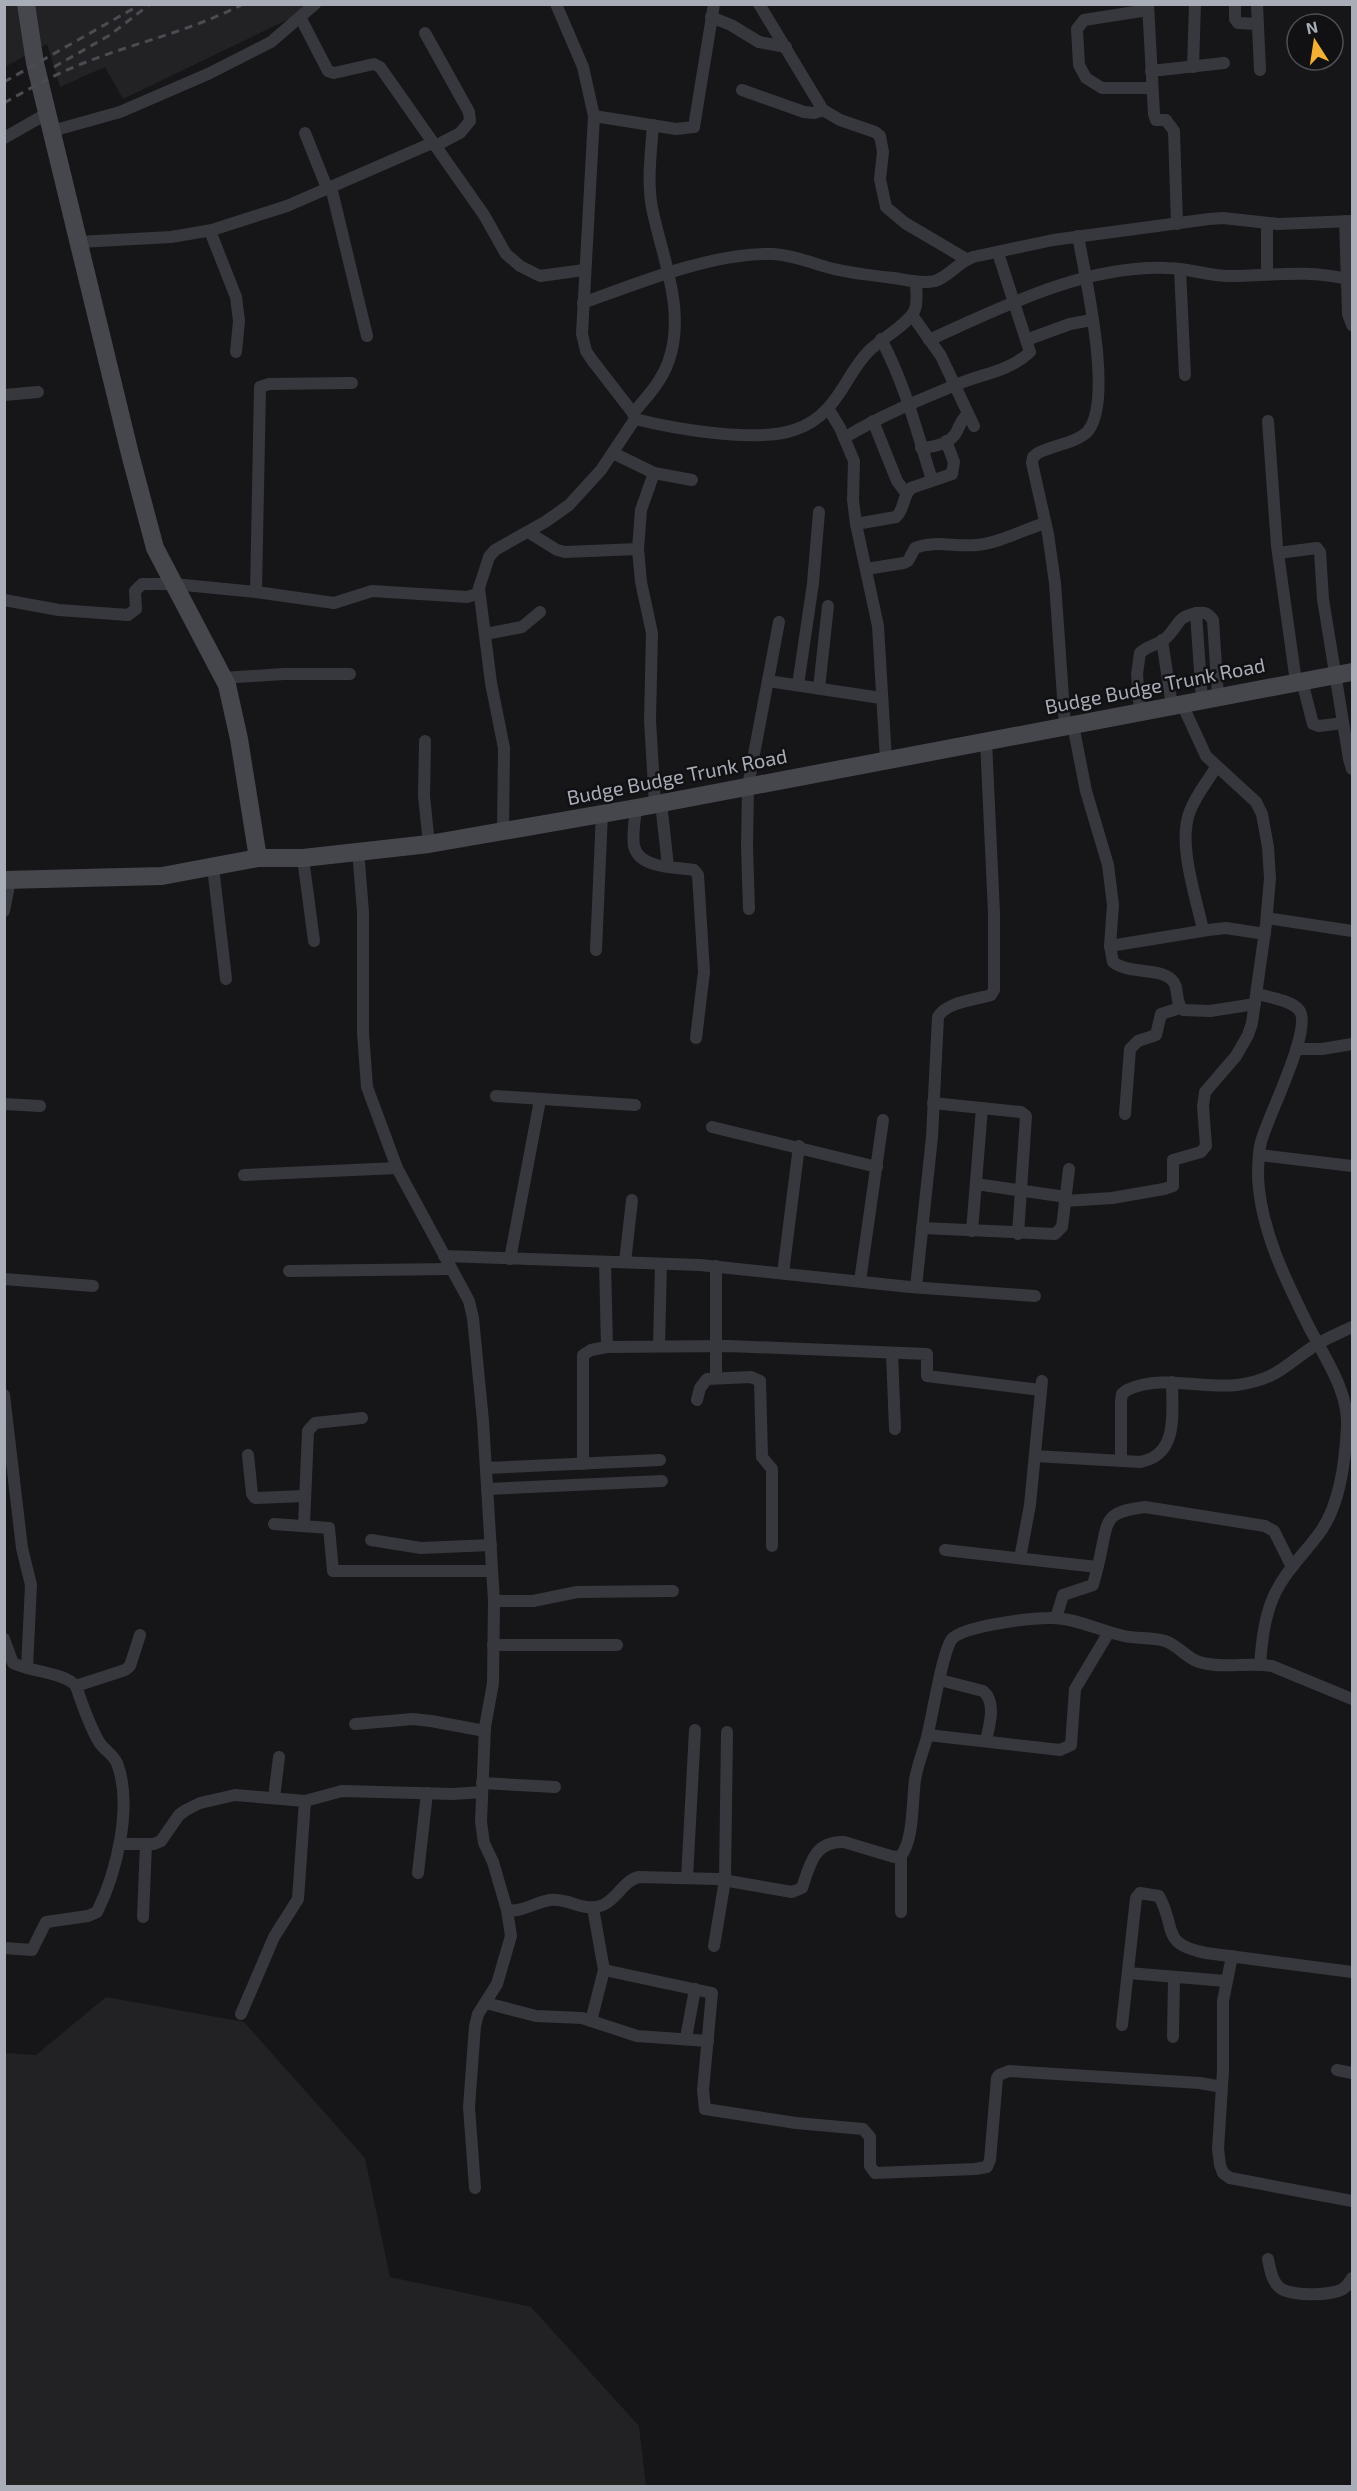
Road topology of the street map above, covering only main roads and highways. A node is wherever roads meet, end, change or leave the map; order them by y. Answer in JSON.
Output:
{"nodes":[{"id":1,"x":26,"y":4,"type":"edge"},
{"id":2,"x":1344,"y":674,"type":"edge"},
{"id":3,"x":258,"y":858,"type":"junction"},
{"id":4,"x":7,"y":880,"type":"edge"}],
"edges":[{"from":1,"to":3,"type":"main road"},
{"from":2,"to":3,"type":"main road","name":"Budge Budge Trunk Road"},
{"from":3,"to":4,"type":"main road","name":"Budge Budge Trunk Road"}]}
